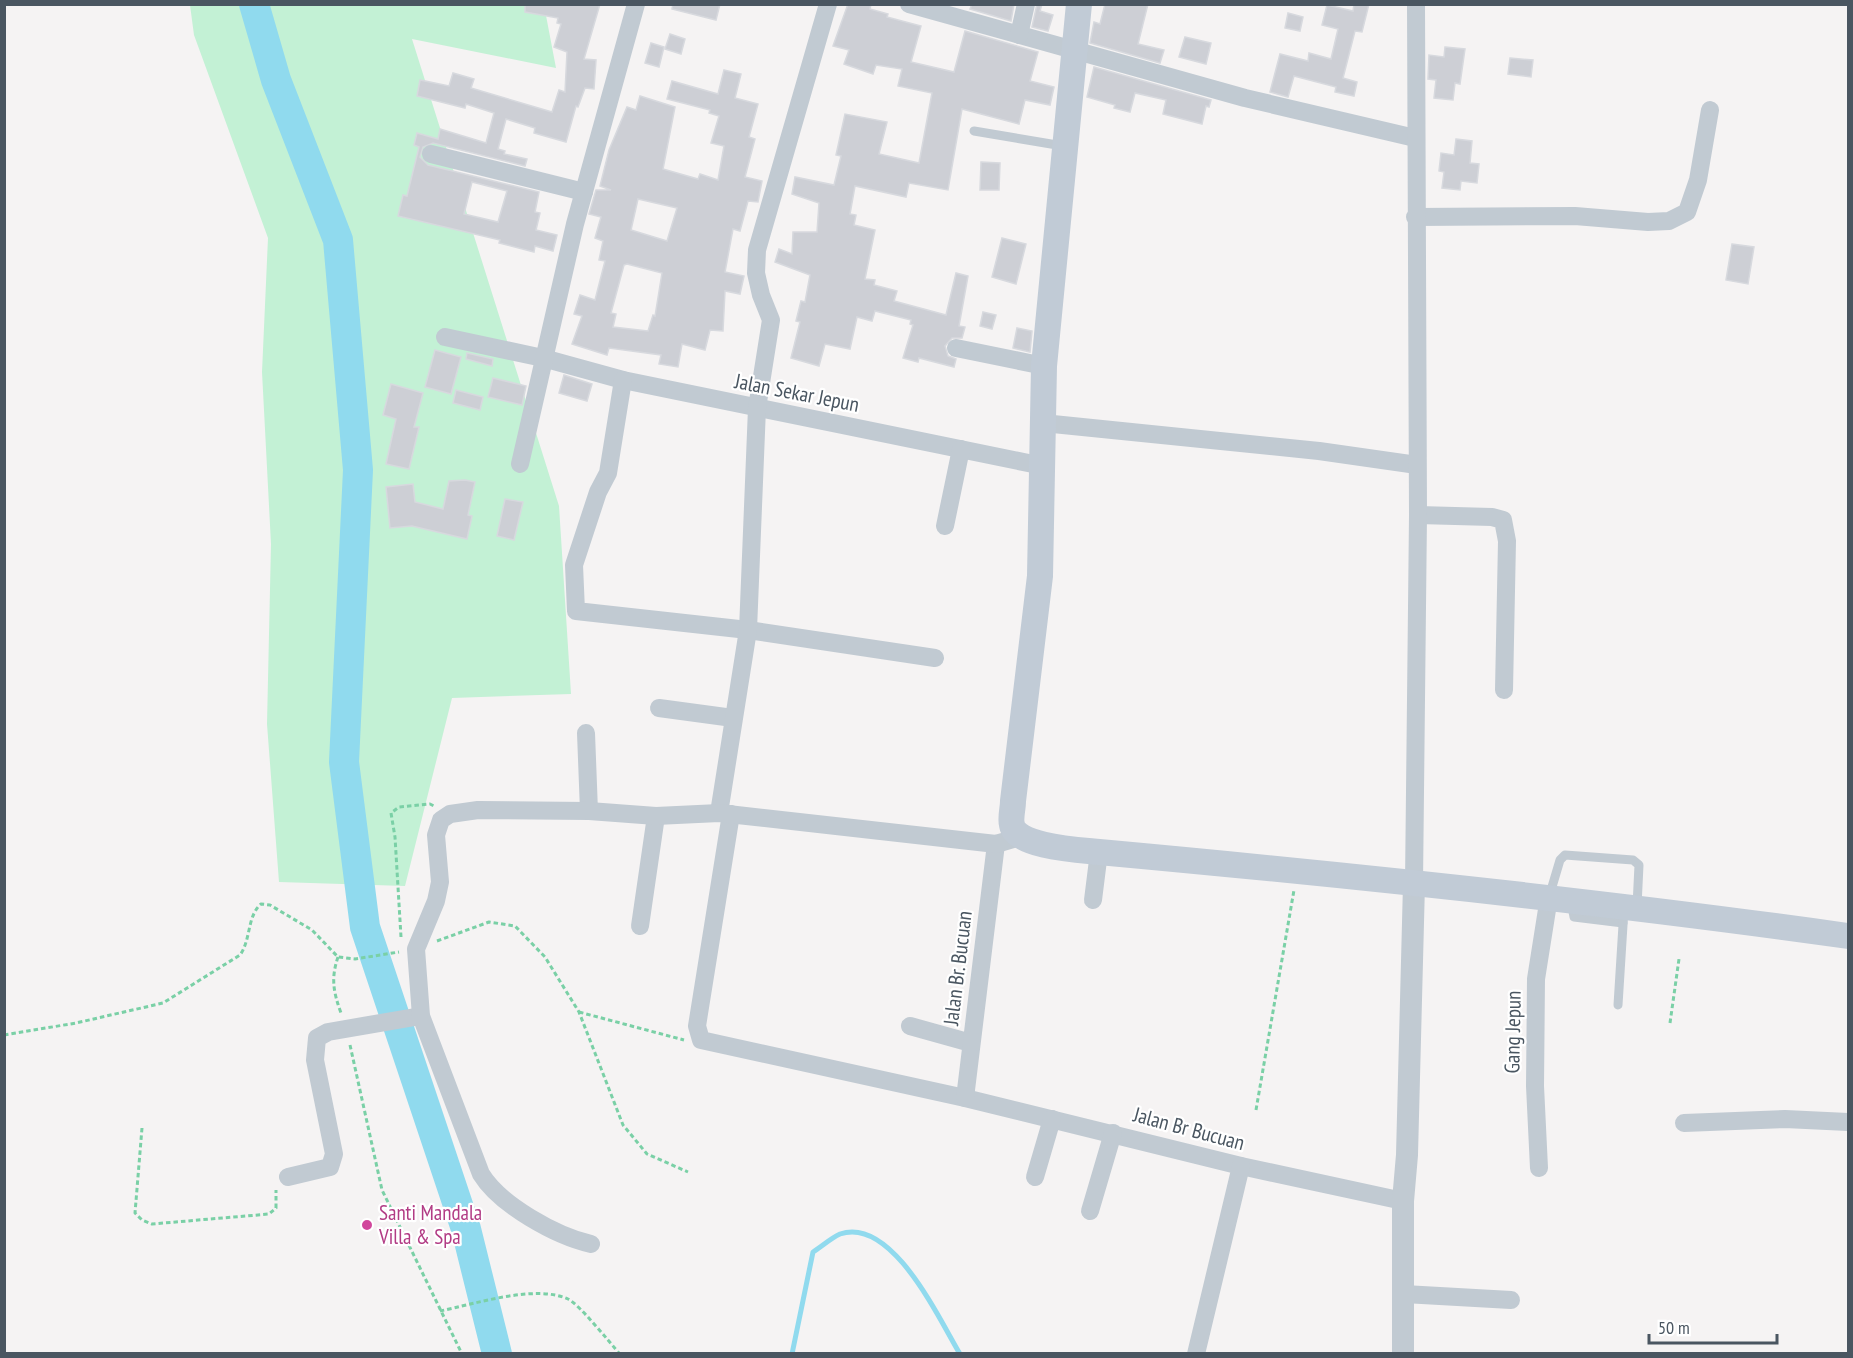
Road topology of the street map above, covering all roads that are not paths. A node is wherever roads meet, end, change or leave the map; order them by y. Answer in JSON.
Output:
{"nodes":[{"id":1,"x":636,"y":4,"type":"edge"},
{"id":2,"x":828,"y":4,"type":"edge"},
{"id":3,"x":909,"y":4,"type":"edge"},
{"id":4,"x":1026,"y":4,"type":"edge"},
{"id":5,"x":1078,"y":4,"type":"edge"},
{"id":6,"x":1416,"y":4,"type":"edge"},
{"id":7,"x":1019,"y":35,"type":"junction"},
{"id":8,"x":1075,"y":50,"type":"junction"},
{"id":9,"x":1710,"y":110,"type":"dead end"},
{"id":10,"x":974,"y":131,"type":"dead end"},
{"id":11,"x":1415,"y":138,"type":"junction"},
{"id":12,"x":1066,"y":147,"type":"junction"},
{"id":13,"x":431,"y":154,"type":"dead end"},
{"id":14,"x":584,"y":192,"type":"junction"},
{"id":15,"x":1415,"y":217,"type":"junction"},
{"id":16,"x":445,"y":337,"type":"dead end"},
{"id":17,"x":957,"y":348,"type":"dead end"},
{"id":18,"x":543,"y":358,"type":"junction"},
{"id":19,"x":1044,"y":366,"type":"junction"},
{"id":20,"x":623,"y":381,"type":"junction"},
{"id":21,"x":756,"y":408,"type":"junction"},
{"id":22,"x":1043,"y":423,"type":"junction"},
{"id":23,"x":961,"y":449,"type":"junction"},
{"id":24,"x":520,"y":464,"type":"dead end"},
{"id":25,"x":1043,"y":465,"type":"junction"},
{"id":26,"x":1417,"y":465,"type":"junction"},
{"id":27,"x":1418,"y":515,"type":"junction"},
{"id":28,"x":945,"y":526,"type":"dead end"},
{"id":29,"x":748,"y":630,"type":"junction"},
{"id":30,"x":935,"y":658,"type":"dead end"},
{"id":31,"x":1504,"y":690,"type":"dead end"},
{"id":32,"x":659,"y":708,"type":"dead end"},
{"id":33,"x":733,"y":718,"type":"junction"},
{"id":34,"x":586,"y":733,"type":"dead end"},
{"id":35,"x":589,"y":811,"type":"junction"},
{"id":36,"x":725,"y":814,"type":"junction"},
{"id":37,"x":656,"y":816,"type":"junction"},
{"id":38,"x":1020,"y":837,"type":"junction"},
{"id":39,"x":996,"y":844,"type":"junction"},
{"id":40,"x":1099,"y":852,"type":"junction"},
{"id":41,"x":1414,"y":884,"type":"junction"},
{"id":42,"x":1560,"y":898,"type":"junction"},
{"id":43,"x":1093,"y":900,"type":"dead end"},
{"id":44,"x":1628,"y":911,"type":"junction"},
{"id":45,"x":640,"y":926,"type":"dead end"},
{"id":46,"x":1848,"y":936,"type":"edge"},
{"id":47,"x":1618,"y":1005,"type":"dead end"},
{"id":48,"x":417,"y":1016,"type":"junction"},
{"id":49,"x":910,"y":1026,"type":"dead end"},
{"id":50,"x":971,"y":1043,"type":"junction"},
{"id":51,"x":965,"y":1098,"type":"junction"},
{"id":52,"x":1052,"y":1119,"type":"junction"},
{"id":53,"x":1848,"y":1122,"type":"edge"},
{"id":54,"x":1684,"y":1123,"type":"dead end"},
{"id":55,"x":1113,"y":1132,"type":"junction"},
{"id":56,"x":1241,"y":1166,"type":"junction"},
{"id":57,"x":1539,"y":1168,"type":"dead end"},
{"id":58,"x":288,"y":1177,"type":"road end"},
{"id":59,"x":1035,"y":1177,"type":"dead end"},
{"id":60,"x":1403,"y":1201,"type":"junction"},
{"id":61,"x":1090,"y":1211,"type":"dead end"},
{"id":62,"x":591,"y":1244,"type":"dead end"},
{"id":63,"x":1404,"y":1294,"type":"junction"},
{"id":64,"x":1511,"y":1300,"type":"dead end"},
{"id":65,"x":1196,"y":1353,"type":"edge"},
{"id":66,"x":1403,"y":1353,"type":"edge"}],
"edges":[{"from":1,"to":14,"type":"street"},
{"from":2,"to":21,"type":"street"},
{"from":3,"to":7,"type":"street"},
{"from":4,"to":7,"type":"street"},
{"from":5,"to":8,"type":"main road"},
{"from":6,"to":11,"type":"street"},
{"from":7,"to":8,"type":"street"},
{"from":8,"to":11,"type":"street"},
{"from":8,"to":12,"type":"main road"},
{"from":9,"to":15,"type":"street"},
{"from":10,"to":12,"type":"lane"},
{"from":11,"to":15,"type":"street"},
{"from":12,"to":19,"type":"main road"},
{"from":13,"to":14,"type":"street"},
{"from":14,"to":18,"type":"street"},
{"from":15,"to":26,"type":"street"},
{"from":16,"to":18,"type":"street","name":"Jalan Sekar Jepun"},
{"from":17,"to":19,"type":"street"},
{"from":18,"to":20,"type":"street","name":"Jalan Sekar Jepun"},
{"from":18,"to":24,"type":"street"},
{"from":19,"to":22,"type":"main road"},
{"from":20,"to":21,"type":"street","name":"Jalan Sekar Jepun"},
{"from":20,"to":29,"type":"street"},
{"from":21,"to":23,"type":"street","name":"Jalan Sekar Jepun"},
{"from":21,"to":29,"type":"street"},
{"from":22,"to":25,"type":"main road"},
{"from":22,"to":26,"type":"street"},
{"from":23,"to":25,"type":"street","name":"Jalan Sekar Jepun"},
{"from":23,"to":28,"type":"street"},
{"from":25,"to":38,"type":"main road"},
{"from":26,"to":27,"type":"street"},
{"from":27,"to":31,"type":"street"},
{"from":27,"to":41,"type":"street"},
{"from":29,"to":30,"type":"street"},
{"from":29,"to":33,"type":"street"},
{"from":32,"to":33,"type":"street"},
{"from":33,"to":36,"type":"street"},
{"from":34,"to":35,"type":"street"},
{"from":35,"to":37,"type":"street"},
{"from":35,"to":48,"type":"street"},
{"from":36,"to":37,"type":"street"},
{"from":36,"to":39,"type":"street"},
{"from":36,"to":51,"type":"street","name":"Jalan Br Bucuan"},
{"from":37,"to":45,"type":"street"},
{"from":38,"to":39,"type":"street"},
{"from":38,"to":40,"type":"main road"},
{"from":39,"to":50,"type":"street","name":"Jalan Br. Bucuan"},
{"from":40,"to":41,"type":"main road"},
{"from":40,"to":43,"type":"street"},
{"from":41,"to":42,"type":"main road"},
{"from":41,"to":60,"type":"street"},
{"from":42,"to":44,"type":"main road"},
{"from":42,"to":44,"type":"lane"},
{"from":42,"to":57,"type":"street","name":"Gang Jepun"},
{"from":44,"to":46,"type":"main road"},
{"from":44,"to":47,"type":"lane"},
{"from":48,"to":58,"type":"street"},
{"from":48,"to":62,"type":"street"},
{"from":49,"to":50,"type":"street"},
{"from":50,"to":51,"type":"street","name":"Jalan Br. Bucuan"},
{"from":51,"to":52,"type":"street","name":"Jalan Br Bucuan"},
{"from":52,"to":55,"type":"street","name":"Jalan Br Bucuan"},
{"from":52,"to":59,"type":"street"},
{"from":53,"to":54,"type":"street"},
{"from":55,"to":56,"type":"street","name":"Jalan Br Bucuan"},
{"from":55,"to":61,"type":"street"},
{"from":56,"to":60,"type":"street","name":"Jalan Br Bucuan"},
{"from":56,"to":65,"type":"street"},
{"from":60,"to":63,"type":"street"},
{"from":63,"to":64,"type":"street"},
{"from":63,"to":66,"type":"street"}]}
